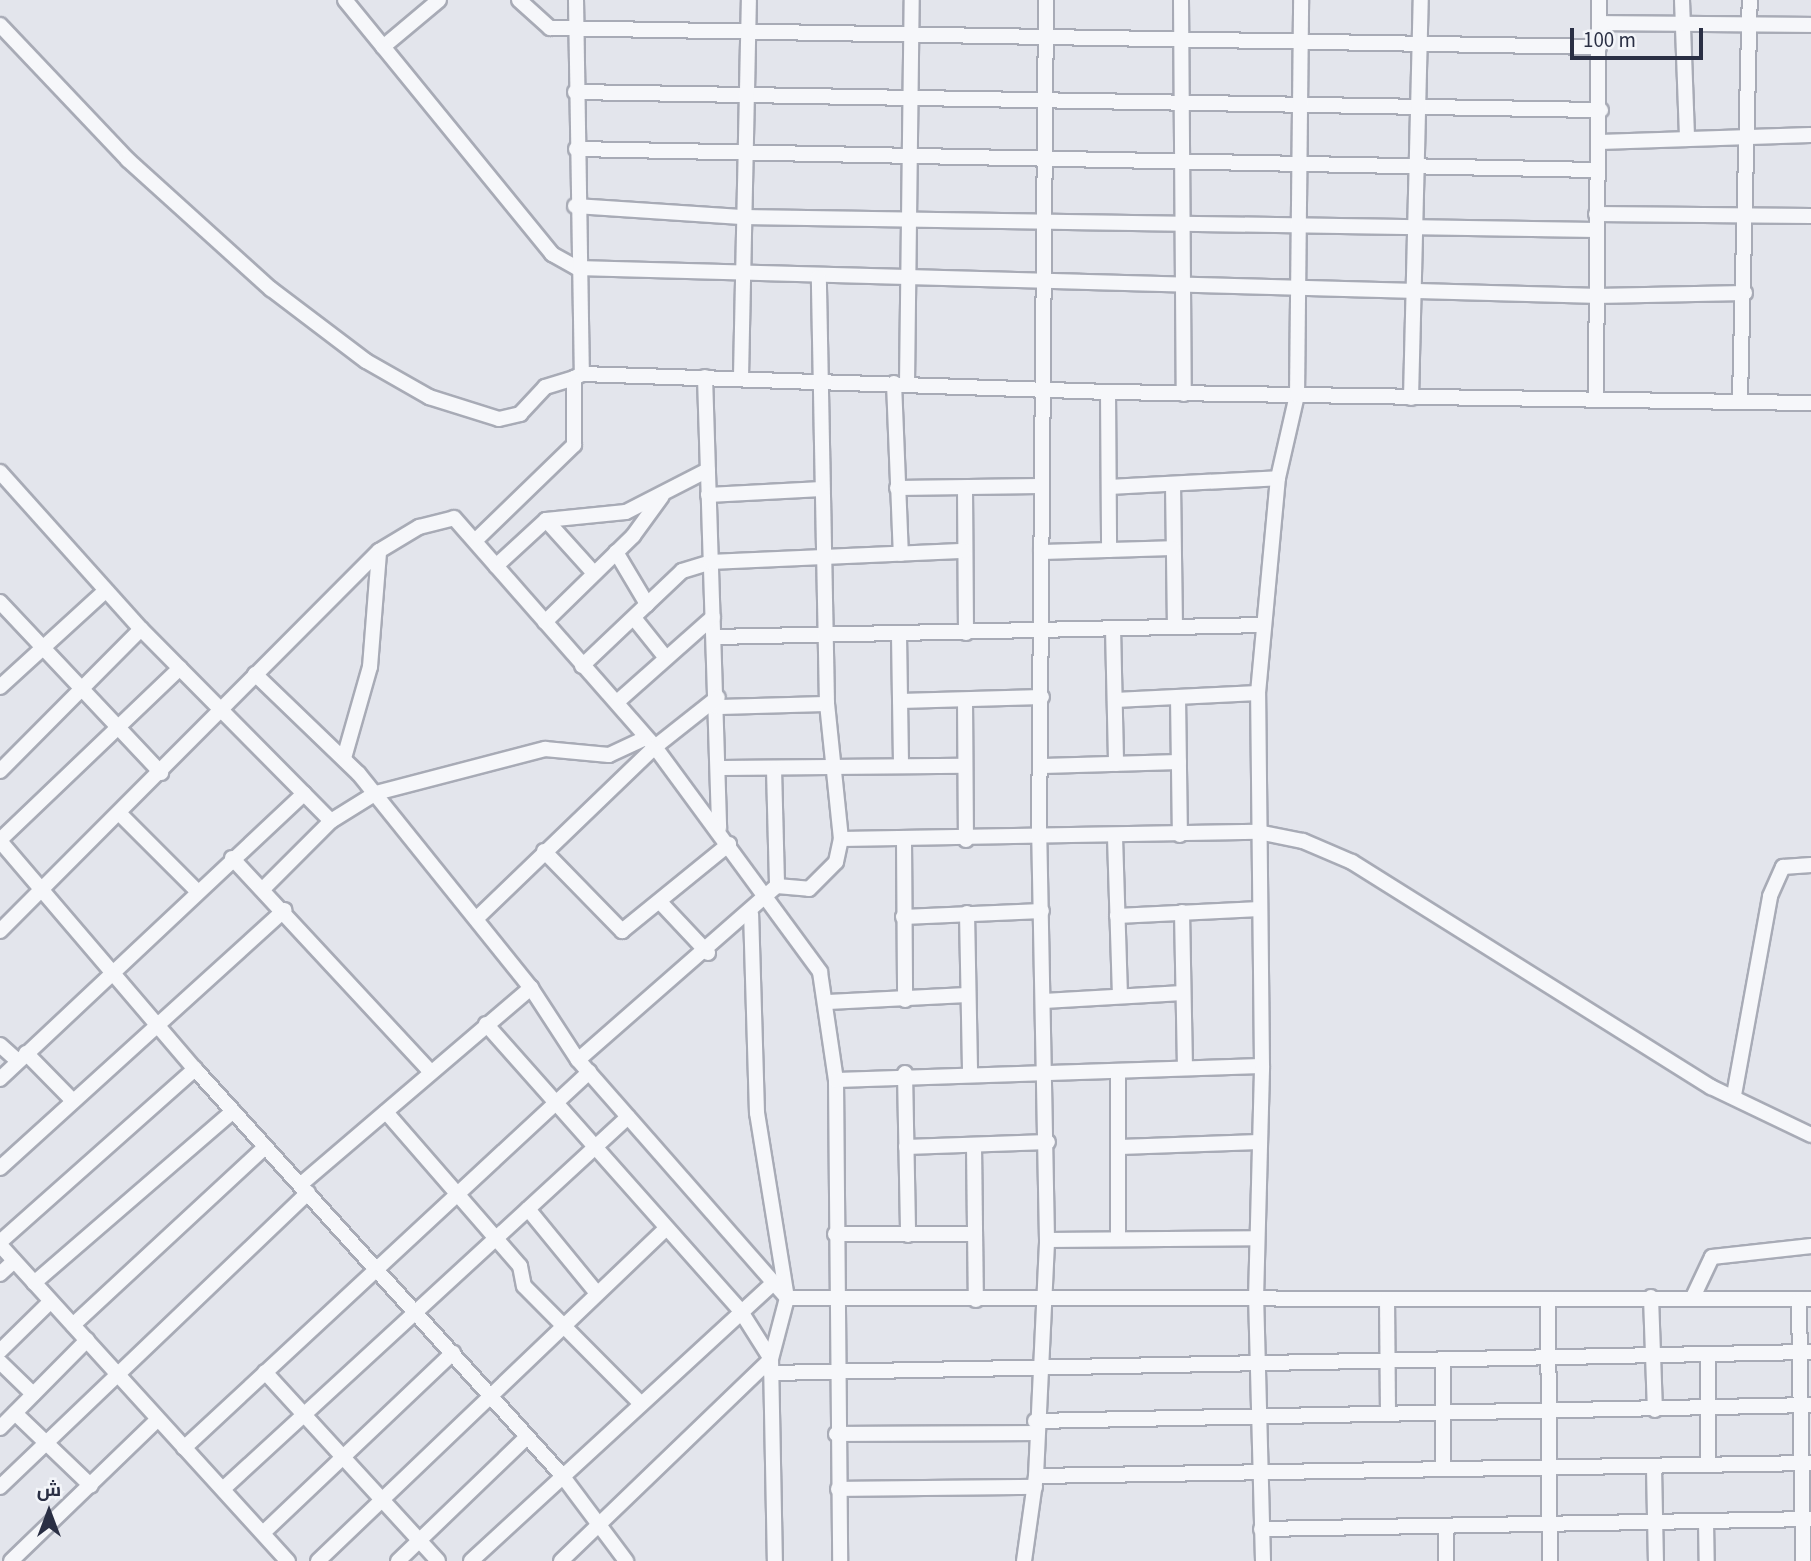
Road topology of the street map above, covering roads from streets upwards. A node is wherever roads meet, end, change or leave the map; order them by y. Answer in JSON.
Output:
{"nodes":[{"id":1,"x":439,"y":0,"type":"edge"},
{"id":2,"x":519,"y":0,"type":"edge"},
{"id":3,"x":576,"y":0,"type":"edge"},
{"id":4,"x":749,"y":0,"type":"edge"},
{"id":5,"x":912,"y":0,"type":"edge"},
{"id":6,"x":1046,"y":0,"type":"edge"},
{"id":7,"x":1181,"y":0,"type":"edge"},
{"id":8,"x":1301,"y":0,"type":"edge"},
{"id":9,"x":1421,"y":0,"type":"edge"},
{"id":10,"x":1599,"y":0,"type":"edge"},
{"id":11,"x":1682,"y":0,"type":"edge"},
{"id":12,"x":1750,"y":0,"type":"edge"},
{"id":13,"x":347,"y":1,"type":"edge"},
{"id":14,"x":1599,"y":23,"type":"junction"},
{"id":15,"x":576,"y":24,"type":"junction"},
{"id":16,"x":0,"y":25,"type":"edge"},
{"id":17,"x":1811,"y":25,"type":"edge"},
{"id":18,"x":1749,"y":26,"type":"junction"},
{"id":19,"x":1683,"y":27,"type":"junction"},
{"id":20,"x":749,"y":31,"type":"junction"},
{"id":21,"x":912,"y":36,"type":"junction"},
{"id":22,"x":1045,"y":38,"type":"junction"},
{"id":23,"x":1181,"y":43,"type":"junction"},
{"id":24,"x":1301,"y":43,"type":"junction"},
{"id":25,"x":1421,"y":45,"type":"junction"},
{"id":26,"x":383,"y":47,"type":"junction"},
{"id":27,"x":1599,"y":47,"type":"junction"},
{"id":28,"x":576,"y":92,"type":"junction"},
{"id":29,"x":747,"y":92,"type":"junction"},
{"id":30,"x":912,"y":95,"type":"junction"},
{"id":31,"x":1047,"y":97,"type":"junction"},
{"id":32,"x":1181,"y":101,"type":"junction"},
{"id":33,"x":1300,"y":102,"type":"junction"},
{"id":34,"x":1418,"y":105,"type":"junction"},
{"id":35,"x":1601,"y":110,"type":"junction"},
{"id":36,"x":1811,"y":135,"type":"edge"},
{"id":37,"x":1687,"y":139,"type":"junction"},
{"id":38,"x":1748,"y":141,"type":"junction"},
{"id":39,"x":1599,"y":142,"type":"junction"},
{"id":40,"x":576,"y":149,"type":"junction"},
{"id":41,"x":910,"y":155,"type":"junction"},
{"id":42,"x":745,"y":157,"type":"junction"},
{"id":43,"x":1181,"y":161,"type":"junction"},
{"id":44,"x":1047,"y":162,"type":"junction"},
{"id":45,"x":1298,"y":164,"type":"junction"},
{"id":46,"x":1418,"y":167,"type":"junction"},
{"id":47,"x":1598,"y":170,"type":"junction"},
{"id":48,"x":575,"y":206,"type":"junction"},
{"id":49,"x":1596,"y":214,"type":"junction"},
{"id":50,"x":1749,"y":214,"type":"junction"},
{"id":51,"x":1811,"y":216,"type":"edge"},
{"id":52,"x":742,"y":217,"type":"junction"},
{"id":53,"x":909,"y":218,"type":"junction"},
{"id":54,"x":1046,"y":223,"type":"junction"},
{"id":55,"x":1180,"y":225,"type":"junction"},
{"id":56,"x":1298,"y":228,"type":"junction"},
{"id":57,"x":1416,"y":229,"type":"junction"},
{"id":58,"x":1596,"y":230,"type":"junction"},
{"id":59,"x":577,"y":268,"type":"junction"},
{"id":60,"x":744,"y":273,"type":"junction"},
{"id":61,"x":819,"y":276,"type":"junction"},
{"id":62,"x":909,"y":279,"type":"junction"},
{"id":63,"x":1047,"y":283,"type":"junction"},
{"id":64,"x":1183,"y":283,"type":"junction"},
{"id":65,"x":1298,"y":286,"type":"junction"},
{"id":66,"x":1413,"y":291,"type":"junction"},
{"id":67,"x":1745,"y":293,"type":"junction"},
{"id":68,"x":1596,"y":296,"type":"junction"},
{"id":69,"x":578,"y":376,"type":"junction"},
{"id":70,"x":705,"y":377,"type":"junction"},
{"id":71,"x":741,"y":377,"type":"junction"},
{"id":72,"x":820,"y":380,"type":"junction"},
{"id":73,"x":901,"y":384,"type":"junction"},
{"id":74,"x":1044,"y":387,"type":"junction"},
{"id":75,"x":1108,"y":392,"type":"junction"},
{"id":76,"x":1184,"y":394,"type":"junction"},
{"id":77,"x":1297,"y":395,"type":"junction"},
{"id":78,"x":1411,"y":398,"type":"junction"},
{"id":79,"x":1596,"y":398,"type":"junction"},
{"id":80,"x":1740,"y":398,"type":"junction"},
{"id":81,"x":1811,"y":403,"type":"edge"},
{"id":82,"x":708,"y":470,"type":"junction"},
{"id":83,"x":0,"y":472,"type":"edge"},
{"id":84,"x":1278,"y":478,"type":"junction"},
{"id":85,"x":1173,"y":484,"type":"junction"},
{"id":86,"x":1039,"y":486,"type":"junction"},
{"id":87,"x":1110,"y":487,"type":"junction"},
{"id":88,"x":897,"y":488,"type":"junction"},
{"id":89,"x":822,"y":489,"type":"junction"},
{"id":90,"x":965,"y":489,"type":"junction"},
{"id":91,"x":663,"y":495,"type":"junction"},
{"id":92,"x":708,"y":495,"type":"junction"},
{"id":93,"x":546,"y":520,"type":"junction"},
{"id":94,"x":478,"y":538,"type":"junction"},
{"id":95,"x":1173,"y":548,"type":"junction"},
{"id":96,"x":1109,"y":550,"type":"junction"},
{"id":97,"x":379,"y":551,"type":"junction"},
{"id":98,"x":965,"y":551,"type":"junction"},
{"id":99,"x":616,"y":552,"type":"junction"},
{"id":100,"x":1041,"y":552,"type":"junction"},
{"id":101,"x":823,"y":554,"type":"junction"},
{"id":102,"x":901,"y":554,"type":"junction"},
{"id":103,"x":711,"y":562,"type":"junction"},
{"id":104,"x":496,"y":566,"type":"junction"},
{"id":105,"x":593,"y":572,"type":"junction"},
{"id":106,"x":105,"y":590,"type":"junction"},
{"id":107,"x":0,"y":602,"type":"edge"},
{"id":108,"x":647,"y":604,"type":"junction"},
{"id":109,"x":713,"y":617,"type":"junction"},
{"id":110,"x":634,"y":618,"type":"junction"},
{"id":111,"x":545,"y":622,"type":"junction"},
{"id":112,"x":1175,"y":625,"type":"junction"},
{"id":113,"x":1264,"y":625,"type":"junction"},
{"id":114,"x":1113,"y":628,"type":"junction"},
{"id":115,"x":141,"y":629,"type":"junction"},
{"id":116,"x":1042,"y":632,"type":"junction"},
{"id":117,"x":966,"y":633,"type":"junction"},
{"id":118,"x":824,"y":634,"type":"junction"},
{"id":119,"x":899,"y":635,"type":"junction"},
{"id":120,"x":714,"y":638,"type":"junction"},
{"id":121,"x":42,"y":647,"type":"junction"},
{"id":122,"x":666,"y":658,"type":"junction"},
{"id":123,"x":582,"y":666,"type":"junction"},
{"id":124,"x":180,"y":668,"type":"junction"},
{"id":125,"x":255,"y":674,"type":"junction"},
{"id":126,"x":0,"y":687,"type":"edge"},
{"id":127,"x":80,"y":688,"type":"junction"},
{"id":128,"x":1258,"y":693,"type":"junction"},
{"id":129,"x":1042,"y":697,"type":"junction"},
{"id":130,"x":1178,"y":697,"type":"junction"},
{"id":131,"x":965,"y":700,"type":"junction"},
{"id":132,"x":1115,"y":700,"type":"junction"},
{"id":133,"x":900,"y":701,"type":"junction"},
{"id":134,"x":617,"y":702,"type":"junction"},
{"id":135,"x":718,"y":702,"type":"junction"},
{"id":136,"x":827,"y":704,"type":"junction"},
{"id":137,"x":221,"y":706,"type":"junction"},
{"id":138,"x":117,"y":729,"type":"junction"},
{"id":139,"x":650,"y":742,"type":"junction"},
{"id":140,"x":344,"y":758,"type":"junction"},
{"id":141,"x":1179,"y":762,"type":"junction"},
{"id":142,"x":1116,"y":764,"type":"junction"},
{"id":143,"x":901,"y":766,"type":"junction"},
{"id":144,"x":965,"y":766,"type":"junction"},
{"id":145,"x":1043,"y":766,"type":"junction"},
{"id":146,"x":834,"y":767,"type":"junction"},
{"id":147,"x":721,"y":768,"type":"junction"},
{"id":148,"x":774,"y":769,"type":"junction"},
{"id":149,"x":0,"y":771,"type":"edge"},
{"id":150,"x":160,"y":773,"type":"junction"},
{"id":151,"x":376,"y":793,"type":"junction"},
{"id":152,"x":304,"y":794,"type":"junction"},
{"id":153,"x":121,"y":815,"type":"junction"},
{"id":154,"x":331,"y":821,"type":"junction"},
{"id":155,"x":719,"y":828,"type":"junction"},
{"id":156,"x":1258,"y":832,"type":"junction"},
{"id":157,"x":1181,"y":835,"type":"junction"},
{"id":158,"x":1039,"y":837,"type":"junction"},
{"id":159,"x":1115,"y":837,"type":"junction"},
{"id":160,"x":841,"y":839,"type":"junction"},
{"id":161,"x":966,"y":840,"type":"junction"},
{"id":162,"x":0,"y":841,"type":"edge"},
{"id":163,"x":904,"y":841,"type":"junction"},
{"id":164,"x":729,"y":845,"type":"junction"},
{"id":165,"x":544,"y":851,"type":"junction"},
{"id":166,"x":232,"y":858,"type":"junction"},
{"id":167,"x":1811,"y":865,"type":"edge"},
{"id":168,"x":777,"y":886,"type":"junction"},
{"id":169,"x":263,"y":889,"type":"junction"},
{"id":170,"x":197,"y":891,"type":"junction"},
{"id":171,"x":44,"y":892,"type":"junction"},
{"id":172,"x":767,"y":898,"type":"junction"},
{"id":173,"x":660,"y":902,"type":"junction"},
{"id":174,"x":1260,"y":909,"type":"junction"},
{"id":175,"x":285,"y":910,"type":"junction"},
{"id":176,"x":1042,"y":911,"type":"junction"},
{"id":177,"x":1182,"y":912,"type":"junction"},
{"id":178,"x":967,"y":913,"type":"junction"},
{"id":179,"x":751,"y":914,"type":"junction"},
{"id":180,"x":1117,"y":916,"type":"junction"},
{"id":181,"x":903,"y":917,"type":"junction"},
{"id":182,"x":477,"y":919,"type":"junction"},
{"id":183,"x":0,"y":931,"type":"edge"},
{"id":184,"x":708,"y":953,"type":"junction"},
{"id":185,"x":111,"y":969,"type":"junction"},
{"id":186,"x":531,"y":988,"type":"junction"},
{"id":187,"x":1183,"y":993,"type":"junction"},
{"id":188,"x":967,"y":995,"type":"junction"},
{"id":189,"x":1120,"y":996,"type":"junction"},
{"id":190,"x":905,"y":1000,"type":"junction"},
{"id":191,"x":1044,"y":1001,"type":"junction"},
{"id":192,"x":828,"y":1002,"type":"junction"},
{"id":193,"x":156,"y":1023,"type":"junction"},
{"id":194,"x":486,"y":1024,"type":"junction"},
{"id":195,"x":0,"y":1045,"type":"edge"},
{"id":196,"x":22,"y":1057,"type":"junction"},
{"id":197,"x":578,"y":1060,"type":"junction"},
{"id":198,"x":1262,"y":1066,"type":"junction"},
{"id":199,"x":1185,"y":1068,"type":"junction"},
{"id":200,"x":195,"y":1069,"type":"junction"},
{"id":201,"x":1118,"y":1070,"type":"junction"},
{"id":202,"x":430,"y":1071,"type":"junction"},
{"id":203,"x":1045,"y":1071,"type":"junction"},
{"id":204,"x":589,"y":1072,"type":"junction"},
{"id":205,"x":970,"y":1072,"type":"junction"},
{"id":206,"x":905,"y":1073,"type":"junction"},
{"id":207,"x":0,"y":1079,"type":"edge"},
{"id":208,"x":836,"y":1080,"type":"junction"},
{"id":209,"x":1734,"y":1095,"type":"junction"},
{"id":210,"x":71,"y":1099,"type":"junction"},
{"id":211,"x":555,"y":1102,"type":"junction"},
{"id":212,"x":233,"y":1111,"type":"junction"},
{"id":213,"x":386,"y":1112,"type":"junction"},
{"id":214,"x":628,"y":1116,"type":"junction"},
{"id":215,"x":1811,"y":1135,"type":"edge"},
{"id":216,"x":1048,"y":1142,"type":"junction"},
{"id":217,"x":1259,"y":1142,"type":"junction"},
{"id":218,"x":974,"y":1146,"type":"junction"},
{"id":219,"x":265,"y":1147,"type":"junction"},
{"id":220,"x":593,"y":1147,"type":"junction"},
{"id":221,"x":906,"y":1147,"type":"junction"},
{"id":222,"x":1120,"y":1147,"type":"junction"},
{"id":223,"x":0,"y":1168,"type":"edge"},
{"id":224,"x":304,"y":1189,"type":"junction"},
{"id":225,"x":459,"y":1194,"type":"junction"},
{"id":226,"x":528,"y":1209,"type":"junction"},
{"id":227,"x":666,"y":1228,"type":"junction"},
{"id":228,"x":835,"y":1234,"type":"junction"},
{"id":229,"x":975,"y":1234,"type":"junction"},
{"id":230,"x":908,"y":1235,"type":"junction"},
{"id":231,"x":1256,"y":1238,"type":"junction"},
{"id":232,"x":496,"y":1239,"type":"junction"},
{"id":233,"x":1118,"y":1239,"type":"junction"},
{"id":234,"x":1047,"y":1240,"type":"junction"},
{"id":235,"x":0,"y":1244,"type":"edge"},
{"id":236,"x":1811,"y":1247,"type":"edge"},
{"id":237,"x":14,"y":1261,"type":"junction"},
{"id":238,"x":379,"y":1271,"type":"junction"},
{"id":239,"x":0,"y":1274,"type":"edge"},
{"id":240,"x":34,"y":1283,"type":"junction"},
{"id":241,"x":773,"y":1283,"type":"junction"},
{"id":242,"x":595,"y":1291,"type":"junction"},
{"id":243,"x":1693,"y":1295,"type":"junction"},
{"id":244,"x":1651,"y":1297,"type":"junction"},
{"id":245,"x":787,"y":1298,"type":"junction"},
{"id":246,"x":833,"y":1299,"type":"junction"},
{"id":247,"x":1256,"y":1299,"type":"junction"},
{"id":248,"x":1387,"y":1299,"type":"junction"},
{"id":249,"x":1548,"y":1299,"type":"junction"},
{"id":250,"x":976,"y":1300,"type":"junction"},
{"id":251,"x":1805,"y":1300,"type":"edge"},
{"id":252,"x":51,"y":1301,"type":"junction"},
{"id":253,"x":1043,"y":1301,"type":"junction"},
{"id":254,"x":740,"y":1310,"type":"junction"},
{"id":255,"x":418,"y":1312,"type":"junction"},
{"id":256,"x":565,"y":1321,"type":"junction"},
{"id":257,"x":73,"y":1325,"type":"junction"},
{"id":258,"x":87,"y":1340,"type":"junction"},
{"id":259,"x":0,"y":1351,"type":"edge"},
{"id":260,"x":453,"y":1353,"type":"junction"},
{"id":261,"x":1806,"y":1353,"type":"edge"},
{"id":262,"x":1653,"y":1358,"type":"junction"},
{"id":263,"x":1548,"y":1359,"type":"junction"},
{"id":264,"x":1708,"y":1359,"type":"junction"},
{"id":265,"x":1443,"y":1361,"type":"junction"},
{"id":266,"x":0,"y":1362,"type":"edge"},
{"id":267,"x":1257,"y":1364,"type":"junction"},
{"id":268,"x":1389,"y":1364,"type":"junction"},
{"id":269,"x":1039,"y":1365,"type":"junction"},
{"id":270,"x":771,"y":1366,"type":"junction"},
{"id":271,"x":837,"y":1371,"type":"junction"},
{"id":272,"x":265,"y":1372,"type":"junction"},
{"id":273,"x":117,"y":1375,"type":"junction"},
{"id":274,"x":33,"y":1394,"type":"junction"},
{"id":275,"x":491,"y":1395,"type":"junction"},
{"id":276,"x":641,"y":1404,"type":"junction"},
{"id":277,"x":1807,"y":1405,"type":"edge"},
{"id":278,"x":1655,"y":1410,"type":"junction"},
{"id":279,"x":1708,"y":1411,"type":"junction"},
{"id":280,"x":1444,"y":1412,"type":"junction"},
{"id":281,"x":15,"y":1413,"type":"junction"},
{"id":282,"x":1548,"y":1413,"type":"junction"},
{"id":283,"x":1388,"y":1414,"type":"junction"},
{"id":284,"x":304,"y":1415,"type":"junction"},
{"id":285,"x":1259,"y":1416,"type":"junction"},
{"id":286,"x":158,"y":1420,"type":"junction"},
{"id":287,"x":1035,"y":1427,"type":"junction"},
{"id":288,"x":0,"y":1428,"type":"edge"},
{"id":289,"x":836,"y":1434,"type":"junction"},
{"id":290,"x":527,"y":1437,"type":"junction"},
{"id":291,"x":46,"y":1443,"type":"junction"},
{"id":292,"x":184,"y":1448,"type":"junction"},
{"id":293,"x":342,"y":1458,"type":"junction"},
{"id":294,"x":1805,"y":1464,"type":"edge"},
{"id":295,"x":1708,"y":1465,"type":"junction"},
{"id":296,"x":1443,"y":1467,"type":"junction"},
{"id":297,"x":1549,"y":1468,"type":"junction"},
{"id":298,"x":1654,"y":1468,"type":"junction"},
{"id":299,"x":561,"y":1474,"type":"junction"},
{"id":300,"x":1260,"y":1474,"type":"junction"},
{"id":301,"x":1036,"y":1481,"type":"junction"},
{"id":302,"x":1,"y":1482,"type":"edge"},
{"id":303,"x":91,"y":1486,"type":"junction"},
{"id":304,"x":223,"y":1489,"type":"junction"},
{"id":305,"x":838,"y":1489,"type":"junction"},
{"id":306,"x":380,"y":1501,"type":"junction"},
{"id":307,"x":1807,"y":1520,"type":"edge"},
{"id":308,"x":1655,"y":1522,"type":"junction"},
{"id":309,"x":1706,"y":1522,"type":"junction"},
{"id":310,"x":1549,"y":1525,"type":"junction"},
{"id":311,"x":598,"y":1527,"type":"junction"},
{"id":312,"x":1261,"y":1529,"type":"junction"},
{"id":313,"x":1446,"y":1529,"type":"junction"},
{"id":314,"x":263,"y":1533,"type":"junction"},
{"id":315,"x":418,"y":1541,"type":"junction"},
{"id":316,"x":11,"y":1561,"type":"edge"},
{"id":317,"x":288,"y":1561,"type":"edge"},
{"id":318,"x":318,"y":1561,"type":"edge"},
{"id":319,"x":398,"y":1561,"type":"edge"},
{"id":320,"x":438,"y":1561,"type":"edge"},
{"id":321,"x":471,"y":1561,"type":"edge"},
{"id":322,"x":561,"y":1561,"type":"edge"},
{"id":323,"x":626,"y":1561,"type":"edge"},
{"id":324,"x":775,"y":1561,"type":"edge"},
{"id":325,"x":840,"y":1561,"type":"edge"},
{"id":326,"x":1024,"y":1561,"type":"edge"},
{"id":327,"x":1263,"y":1561,"type":"edge"},
{"id":328,"x":1446,"y":1561,"type":"edge"},
{"id":329,"x":1550,"y":1561,"type":"edge"},
{"id":330,"x":1656,"y":1561,"type":"edge"},
{"id":331,"x":1707,"y":1561,"type":"edge"},
{"id":332,"x":1803,"y":1561,"type":"edge"}],
"edges":[{"from":1,"to":26,"type":"street"},
{"from":2,"to":15,"type":"street"},
{"from":3,"to":15,"type":"street"},
{"from":4,"to":20,"type":"street"},
{"from":5,"to":21,"type":"street"},
{"from":6,"to":22,"type":"street"},
{"from":7,"to":23,"type":"street"},
{"from":8,"to":24,"type":"street"},
{"from":9,"to":25,"type":"street"},
{"from":10,"to":14,"type":"street"},
{"from":11,"to":19,"type":"street"},
{"from":12,"to":18,"type":"street"},
{"from":13,"to":26,"type":"street"},
{"from":14,"to":19,"type":"street"},
{"from":14,"to":27,"type":"street"},
{"from":15,"to":20,"type":"street"},
{"from":15,"to":28,"type":"street"},
{"from":16,"to":69,"type":"street"},
{"from":17,"to":18,"type":"street"},
{"from":18,"to":19,"type":"street"},
{"from":18,"to":38,"type":"street"},
{"from":19,"to":37,"type":"street"},
{"from":20,"to":21,"type":"street"},
{"from":20,"to":29,"type":"street"},
{"from":21,"to":22,"type":"street"},
{"from":21,"to":30,"type":"street"},
{"from":22,"to":23,"type":"street"},
{"from":22,"to":31,"type":"street"},
{"from":23,"to":24,"type":"street"},
{"from":23,"to":32,"type":"street"},
{"from":24,"to":25,"type":"street"},
{"from":24,"to":33,"type":"street"},
{"from":25,"to":27,"type":"street"},
{"from":25,"to":34,"type":"street"},
{"from":26,"to":59,"type":"street"},
{"from":27,"to":35,"type":"street"},
{"from":28,"to":29,"type":"street"},
{"from":28,"to":40,"type":"street"},
{"from":29,"to":30,"type":"street"},
{"from":29,"to":42,"type":"street"},
{"from":30,"to":31,"type":"street"},
{"from":30,"to":41,"type":"street"},
{"from":31,"to":32,"type":"street"},
{"from":31,"to":44,"type":"street"},
{"from":32,"to":33,"type":"street"},
{"from":32,"to":43,"type":"street"},
{"from":33,"to":34,"type":"street"},
{"from":33,"to":45,"type":"street"},
{"from":34,"to":35,"type":"street"},
{"from":34,"to":46,"type":"street"},
{"from":35,"to":39,"type":"street"},
{"from":36,"to":38,"type":"street"},
{"from":37,"to":38,"type":"street"},
{"from":37,"to":39,"type":"street"},
{"from":38,"to":50,"type":"street"},
{"from":39,"to":47,"type":"street"},
{"from":40,"to":42,"type":"street"},
{"from":40,"to":48,"type":"street"},
{"from":41,"to":42,"type":"street"},
{"from":41,"to":44,"type":"street"},
{"from":41,"to":53,"type":"street"},
{"from":42,"to":52,"type":"street"},
{"from":43,"to":44,"type":"street"},
{"from":43,"to":45,"type":"street"},
{"from":43,"to":55,"type":"street"},
{"from":44,"to":54,"type":"street"},
{"from":45,"to":46,"type":"street"},
{"from":45,"to":56,"type":"street"},
{"from":46,"to":47,"type":"street"},
{"from":46,"to":57,"type":"street"},
{"from":47,"to":49,"type":"street"},
{"from":48,"to":52,"type":"street"},
{"from":48,"to":59,"type":"street"},
{"from":49,"to":50,"type":"street"},
{"from":49,"to":58,"type":"street"},
{"from":50,"to":51,"type":"street"},
{"from":50,"to":67,"type":"street"},
{"from":52,"to":53,"type":"street"},
{"from":52,"to":60,"type":"street"},
{"from":53,"to":54,"type":"street"},
{"from":53,"to":62,"type":"street"},
{"from":54,"to":55,"type":"street"},
{"from":54,"to":63,"type":"street"},
{"from":55,"to":56,"type":"street"},
{"from":55,"to":64,"type":"street"},
{"from":56,"to":57,"type":"street"},
{"from":56,"to":65,"type":"street"},
{"from":57,"to":58,"type":"street"},
{"from":57,"to":66,"type":"street"},
{"from":58,"to":68,"type":"street"},
{"from":59,"to":60,"type":"street"},
{"from":59,"to":69,"type":"street"},
{"from":60,"to":61,"type":"street"},
{"from":60,"to":71,"type":"street"},
{"from":61,"to":62,"type":"street"},
{"from":61,"to":72,"type":"street"},
{"from":62,"to":63,"type":"street"},
{"from":62,"to":73,"type":"street"},
{"from":63,"to":64,"type":"street"},
{"from":63,"to":74,"type":"street"},
{"from":64,"to":65,"type":"street"},
{"from":64,"to":76,"type":"street"},
{"from":65,"to":66,"type":"street"},
{"from":65,"to":77,"type":"street"},
{"from":66,"to":68,"type":"street"},
{"from":66,"to":78,"type":"street"},
{"from":67,"to":68,"type":"street"},
{"from":67,"to":80,"type":"street"},
{"from":68,"to":79,"type":"street"},
{"from":69,"to":70,"type":"street"},
{"from":69,"to":94,"type":"street"},
{"from":70,"to":71,"type":"street"},
{"from":70,"to":82,"type":"street"},
{"from":71,"to":72,"type":"street"},
{"from":72,"to":73,"type":"street"},
{"from":72,"to":89,"type":"street"},
{"from":73,"to":74,"type":"street"},
{"from":73,"to":88,"type":"street"},
{"from":74,"to":75,"type":"street"},
{"from":74,"to":86,"type":"street"},
{"from":75,"to":76,"type":"street"},
{"from":75,"to":87,"type":"street"},
{"from":76,"to":77,"type":"street"},
{"from":77,"to":78,"type":"street"},
{"from":77,"to":84,"type":"street"},
{"from":78,"to":79,"type":"street"},
{"from":79,"to":80,"type":"street"},
{"from":80,"to":81,"type":"street"},
{"from":82,"to":91,"type":"street"},
{"from":82,"to":92,"type":"street"},
{"from":83,"to":106,"type":"street"},
{"from":84,"to":85,"type":"street"},
{"from":84,"to":113,"type":"street"},
{"from":85,"to":87,"type":"street"},
{"from":85,"to":95,"type":"street"},
{"from":86,"to":90,"type":"street"},
{"from":86,"to":100,"type":"street"},
{"from":87,"to":96,"type":"street"},
{"from":88,"to":90,"type":"street"},
{"from":88,"to":102,"type":"street"},
{"from":89,"to":92,"type":"street"},
{"from":89,"to":101,"type":"street"},
{"from":90,"to":98,"type":"street"},
{"from":91,"to":93,"type":"street"},
{"from":91,"to":99,"type":"street"},
{"from":92,"to":103,"type":"street"},
{"from":93,"to":104,"type":"street"},
{"from":93,"to":105,"type":"street"},
{"from":94,"to":97,"type":"street"},
{"from":94,"to":104,"type":"street"},
{"from":95,"to":96,"type":"street"},
{"from":95,"to":112,"type":"street"},
{"from":96,"to":100,"type":"street"},
{"from":97,"to":125,"type":"street"},
{"from":97,"to":140,"type":"street"},
{"from":98,"to":102,"type":"street"},
{"from":98,"to":117,"type":"street"},
{"from":99,"to":105,"type":"street"},
{"from":99,"to":108,"type":"street"},
{"from":100,"to":116,"type":"street"},
{"from":101,"to":102,"type":"street"},
{"from":101,"to":103,"type":"street"},
{"from":101,"to":118,"type":"street"},
{"from":103,"to":108,"type":"street"},
{"from":103,"to":109,"type":"street"},
{"from":104,"to":111,"type":"street"},
{"from":105,"to":111,"type":"street"},
{"from":106,"to":115,"type":"street"},
{"from":106,"to":121,"type":"street"},
{"from":107,"to":121,"type":"street"},
{"from":108,"to":110,"type":"street"},
{"from":109,"to":120,"type":"street"},
{"from":109,"to":122,"type":"street"},
{"from":110,"to":122,"type":"street"},
{"from":110,"to":123,"type":"street"},
{"from":111,"to":123,"type":"street"},
{"from":112,"to":113,"type":"street"},
{"from":112,"to":114,"type":"street"},
{"from":113,"to":128,"type":"street"},
{"from":114,"to":116,"type":"street"},
{"from":114,"to":132,"type":"street"},
{"from":115,"to":124,"type":"street"},
{"from":115,"to":127,"type":"street"},
{"from":116,"to":117,"type":"street"},
{"from":116,"to":129,"type":"street"},
{"from":117,"to":119,"type":"street"},
{"from":118,"to":119,"type":"street"},
{"from":118,"to":120,"type":"street"},
{"from":118,"to":136,"type":"street"},
{"from":119,"to":133,"type":"street"},
{"from":120,"to":135,"type":"street"},
{"from":121,"to":126,"type":"street"},
{"from":121,"to":127,"type":"street"},
{"from":122,"to":134,"type":"street"},
{"from":123,"to":134,"type":"street"},
{"from":124,"to":137,"type":"street"},
{"from":124,"to":138,"type":"street"},
{"from":125,"to":137,"type":"street"},
{"from":125,"to":140,"type":"street"},
{"from":127,"to":138,"type":"street"},
{"from":127,"to":149,"type":"street"},
{"from":128,"to":130,"type":"street"},
{"from":128,"to":156,"type":"street"},
{"from":129,"to":131,"type":"street"},
{"from":129,"to":145,"type":"street"},
{"from":130,"to":132,"type":"street"},
{"from":130,"to":141,"type":"street"},
{"from":131,"to":133,"type":"street"},
{"from":131,"to":144,"type":"street"},
{"from":132,"to":142,"type":"street"},
{"from":133,"to":143,"type":"street"},
{"from":134,"to":139,"type":"street"},
{"from":135,"to":136,"type":"street"},
{"from":135,"to":139,"type":"street"},
{"from":135,"to":147,"type":"street"},
{"from":136,"to":146,"type":"street"},
{"from":137,"to":150,"type":"street"},
{"from":137,"to":152,"type":"street"},
{"from":138,"to":150,"type":"street"},
{"from":138,"to":162,"type":"street"},
{"from":139,"to":151,"type":"street"},
{"from":139,"to":155,"type":"street"},
{"from":139,"to":165,"type":"street"},
{"from":140,"to":151,"type":"street"},
{"from":141,"to":142,"type":"street"},
{"from":141,"to":157,"type":"street"},
{"from":142,"to":145,"type":"street"},
{"from":143,"to":144,"type":"street"},
{"from":143,"to":146,"type":"street"},
{"from":144,"to":161,"type":"street"},
{"from":145,"to":158,"type":"street"},
{"from":146,"to":148,"type":"street"},
{"from":146,"to":160,"type":"street"},
{"from":147,"to":148,"type":"street"},
{"from":147,"to":155,"type":"street"},
{"from":148,"to":168,"type":"street"},
{"from":150,"to":153,"type":"street"},
{"from":151,"to":154,"type":"street"},
{"from":151,"to":182,"type":"street"},
{"from":152,"to":154,"type":"street"},
{"from":152,"to":166,"type":"street"},
{"from":153,"to":170,"type":"street"},
{"from":153,"to":171,"type":"street"},
{"from":154,"to":169,"type":"street"},
{"from":155,"to":164,"type":"street"},
{"from":156,"to":157,"type":"street"},
{"from":156,"to":174,"type":"street"},
{"from":156,"to":209,"type":"street"},
{"from":157,"to":159,"type":"street"},
{"from":158,"to":159,"type":"street"},
{"from":158,"to":161,"type":"street"},
{"from":158,"to":176,"type":"street"},
{"from":159,"to":180,"type":"street"},
{"from":160,"to":163,"type":"street"},
{"from":160,"to":168,"type":"street"},
{"from":161,"to":163,"type":"street"},
{"from":162,"to":171,"type":"street"},
{"from":163,"to":181,"type":"street"},
{"from":164,"to":172,"type":"street"},
{"from":164,"to":173,"type":"street"},
{"from":165,"to":173,"type":"street"},
{"from":165,"to":182,"type":"street"},
{"from":166,"to":169,"type":"street"},
{"from":166,"to":170,"type":"street"},
{"from":167,"to":209,"type":"street"},
{"from":168,"to":172,"type":"street"},
{"from":169,"to":175,"type":"street"},
{"from":170,"to":185,"type":"street"},
{"from":171,"to":183,"type":"street"},
{"from":171,"to":185,"type":"street"},
{"from":172,"to":179,"type":"street"},
{"from":172,"to":192,"type":"street"},
{"from":173,"to":184,"type":"street"},
{"from":174,"to":177,"type":"street"},
{"from":174,"to":198,"type":"street"},
{"from":175,"to":193,"type":"street"},
{"from":175,"to":202,"type":"street"},
{"from":176,"to":178,"type":"street"},
{"from":176,"to":191,"type":"street"},
{"from":177,"to":180,"type":"street"},
{"from":177,"to":187,"type":"street"},
{"from":178,"to":181,"type":"street"},
{"from":178,"to":188,"type":"street"},
{"from":179,"to":184,"type":"street"},
{"from":179,"to":245,"type":"street"},
{"from":180,"to":189,"type":"street"},
{"from":181,"to":190,"type":"street"},
{"from":182,"to":186,"type":"street"},
{"from":184,"to":197,"type":"street"},
{"from":185,"to":193,"type":"street"},
{"from":185,"to":196,"type":"street"},
{"from":186,"to":194,"type":"street"},
{"from":186,"to":197,"type":"street"},
{"from":187,"to":189,"type":"street"},
{"from":187,"to":199,"type":"street"},
{"from":188,"to":190,"type":"street"},
{"from":188,"to":205,"type":"street"},
{"from":189,"to":191,"type":"street"},
{"from":190,"to":192,"type":"street"},
{"from":191,"to":203,"type":"street"},
{"from":192,"to":208,"type":"street"},
{"from":193,"to":200,"type":"street"},
{"from":193,"to":210,"type":"street"},
{"from":194,"to":202,"type":"street"},
{"from":194,"to":211,"type":"street"},
{"from":195,"to":196,"type":"street"},
{"from":196,"to":207,"type":"street"},
{"from":196,"to":210,"type":"street"},
{"from":197,"to":204,"type":"street"},
{"from":198,"to":199,"type":"street"},
{"from":198,"to":217,"type":"street"},
{"from":199,"to":201,"type":"street"},
{"from":200,"to":212,"type":"street"},
{"from":200,"to":235,"type":"street"},
{"from":201,"to":203,"type":"street"},
{"from":201,"to":222,"type":"street"},
{"from":202,"to":213,"type":"street"},
{"from":203,"to":205,"type":"street"},
{"from":203,"to":216,"type":"street"},
{"from":204,"to":211,"type":"street"},
{"from":204,"to":214,"type":"street"},
{"from":205,"to":206,"type":"street"},
{"from":206,"to":208,"type":"street"},
{"from":206,"to":221,"type":"street"},
{"from":208,"to":228,"type":"street"},
{"from":209,"to":215,"type":"street"},
{"from":210,"to":223,"type":"street"},
{"from":211,"to":220,"type":"street"},
{"from":211,"to":225,"type":"street"},
{"from":212,"to":219,"type":"street"},
{"from":212,"to":240,"type":"street"},
{"from":213,"to":224,"type":"street"},
{"from":213,"to":225,"type":"street"},
{"from":214,"to":220,"type":"street"},
{"from":214,"to":241,"type":"street"},
{"from":216,"to":218,"type":"street"},
{"from":216,"to":234,"type":"street"},
{"from":217,"to":222,"type":"street"},
{"from":217,"to":231,"type":"street"},
{"from":218,"to":221,"type":"street"},
{"from":218,"to":229,"type":"street"},
{"from":219,"to":224,"type":"street"},
{"from":219,"to":257,"type":"street"},
{"from":220,"to":226,"type":"street"},
{"from":220,"to":227,"type":"street"},
{"from":221,"to":230,"type":"street"},
{"from":222,"to":233,"type":"street"},
{"from":224,"to":238,"type":"street"},
{"from":224,"to":273,"type":"street"},
{"from":225,"to":232,"type":"street"},
{"from":225,"to":238,"type":"street"},
{"from":226,"to":232,"type":"street"},
{"from":226,"to":242,"type":"street"},
{"from":227,"to":242,"type":"street"},
{"from":227,"to":254,"type":"street"},
{"from":228,"to":230,"type":"street"},
{"from":228,"to":246,"type":"street"},
{"from":229,"to":230,"type":"street"},
{"from":229,"to":250,"type":"street"},
{"from":231,"to":233,"type":"street"},
{"from":231,"to":247,"type":"street"},
{"from":232,"to":255,"type":"street"},
{"from":232,"to":256,"type":"street"},
{"from":233,"to":234,"type":"street"},
{"from":234,"to":253,"type":"street"},
{"from":235,"to":237,"type":"street"},
{"from":236,"to":243,"type":"street"},
{"from":237,"to":239,"type":"street"},
{"from":237,"to":240,"type":"street"},
{"from":238,"to":255,"type":"street"},
{"from":238,"to":272,"type":"street"},
{"from":240,"to":252,"type":"street"},
{"from":241,"to":245,"type":"street"},
{"from":241,"to":254,"type":"street"},
{"from":242,"to":256,"type":"street"},
{"from":243,"to":244,"type":"street"},
{"from":243,"to":251,"type":"street"},
{"from":244,"to":249,"type":"street"},
{"from":244,"to":262,"type":"street"},
{"from":245,"to":246,"type":"street"},
{"from":245,"to":270,"type":"street"},
{"from":246,"to":250,"type":"street"},
{"from":246,"to":271,"type":"street"},
{"from":247,"to":248,"type":"street"},
{"from":247,"to":253,"type":"street"},
{"from":247,"to":267,"type":"street"},
{"from":248,"to":249,"type":"street"},
{"from":248,"to":268,"type":"street"},
{"from":249,"to":263,"type":"street"},
{"from":250,"to":253,"type":"street"},
{"from":251,"to":261,"type":"street"},
{"from":252,"to":257,"type":"street"},
{"from":252,"to":259,"type":"street"},
{"from":253,"to":269,"type":"street"},
{"from":254,"to":270,"type":"street"},
{"from":254,"to":276,"type":"street"},
{"from":255,"to":260,"type":"street"},
{"from":255,"to":284,"type":"street"},
{"from":256,"to":275,"type":"street"},
{"from":256,"to":276,"type":"street"},
{"from":257,"to":258,"type":"street"},
{"from":258,"to":273,"type":"street"},
{"from":258,"to":274,"type":"street"},
{"from":260,"to":275,"type":"street"},
{"from":260,"to":293,"type":"street"},
{"from":261,"to":264,"type":"street"},
{"from":261,"to":277,"type":"street"},
{"from":262,"to":263,"type":"street"},
{"from":262,"to":264,"type":"street"},
{"from":262,"to":278,"type":"street"},
{"from":263,"to":265,"type":"street"},
{"from":263,"to":282,"type":"street"},
{"from":264,"to":279,"type":"street"},
{"from":265,"to":268,"type":"street"},
{"from":265,"to":280,"type":"street"},
{"from":266,"to":274,"type":"street"},
{"from":267,"to":268,"type":"street"},
{"from":267,"to":269,"type":"street"},
{"from":267,"to":285,"type":"street"},
{"from":268,"to":283,"type":"street"},
{"from":269,"to":271,"type":"street"},
{"from":269,"to":287,"type":"street"},
{"from":270,"to":271,"type":"street"},
{"from":270,"to":311,"type":"street"},
{"from":270,"to":324,"type":"street"},
{"from":271,"to":289,"type":"street"},
{"from":272,"to":284,"type":"street"},
{"from":272,"to":292,"type":"street"},
{"from":273,"to":286,"type":"street"},
{"from":273,"to":291,"type":"street"},
{"from":274,"to":281,"type":"street"},
{"from":275,"to":290,"type":"street"},
{"from":275,"to":306,"type":"street"},
{"from":276,"to":299,"type":"street"},
{"from":277,"to":279,"type":"street"},
{"from":277,"to":294,"type":"street"},
{"from":278,"to":279,"type":"street"},
{"from":278,"to":282,"type":"street"},
{"from":279,"to":295,"type":"street"},
{"from":280,"to":282,"type":"street"},
{"from":280,"to":283,"type":"street"},
{"from":280,"to":296,"type":"street"},
{"from":281,"to":288,"type":"street"},
{"from":281,"to":291,"type":"street"},
{"from":282,"to":297,"type":"street"},
{"from":283,"to":285,"type":"street"},
{"from":284,"to":293,"type":"street"},
{"from":284,"to":304,"type":"street"},
{"from":285,"to":287,"type":"street"},
{"from":285,"to":300,"type":"street"},
{"from":286,"to":292,"type":"street"},
{"from":286,"to":303,"type":"street"},
{"from":287,"to":289,"type":"street"},
{"from":287,"to":301,"type":"street"},
{"from":289,"to":305,"type":"street"},
{"from":290,"to":299,"type":"street"},
{"from":290,"to":315,"type":"street"},
{"from":291,"to":302,"type":"street"},
{"from":291,"to":303,"type":"street"},
{"from":292,"to":304,"type":"street"},
{"from":293,"to":306,"type":"street"},
{"from":293,"to":314,"type":"street"},
{"from":294,"to":295,"type":"street"},
{"from":294,"to":307,"type":"street"},
{"from":295,"to":298,"type":"street"},
{"from":296,"to":297,"type":"street"},
{"from":296,"to":300,"type":"street"},
{"from":297,"to":298,"type":"street"},
{"from":297,"to":310,"type":"street"},
{"from":298,"to":308,"type":"street"},
{"from":299,"to":311,"type":"street"},
{"from":299,"to":321,"type":"street"},
{"from":300,"to":301,"type":"street"},
{"from":300,"to":312,"type":"street"},
{"from":301,"to":305,"type":"street"},
{"from":301,"to":326,"type":"street"},
{"from":303,"to":316,"type":"street"},
{"from":304,"to":314,"type":"street"},
{"from":305,"to":325,"type":"street"},
{"from":306,"to":315,"type":"street"},
{"from":306,"to":318,"type":"street"},
{"from":307,"to":309,"type":"street"},
{"from":307,"to":332,"type":"street"},
{"from":308,"to":309,"type":"street"},
{"from":308,"to":310,"type":"street"},
{"from":308,"to":330,"type":"street"},
{"from":309,"to":331,"type":"street"},
{"from":310,"to":313,"type":"street"},
{"from":310,"to":329,"type":"street"},
{"from":311,"to":322,"type":"street"},
{"from":311,"to":323,"type":"street"},
{"from":312,"to":313,"type":"street"},
{"from":312,"to":327,"type":"street"},
{"from":313,"to":328,"type":"street"},
{"from":314,"to":317,"type":"street"},
{"from":315,"to":319,"type":"street"},
{"from":315,"to":320,"type":"street"}]}
